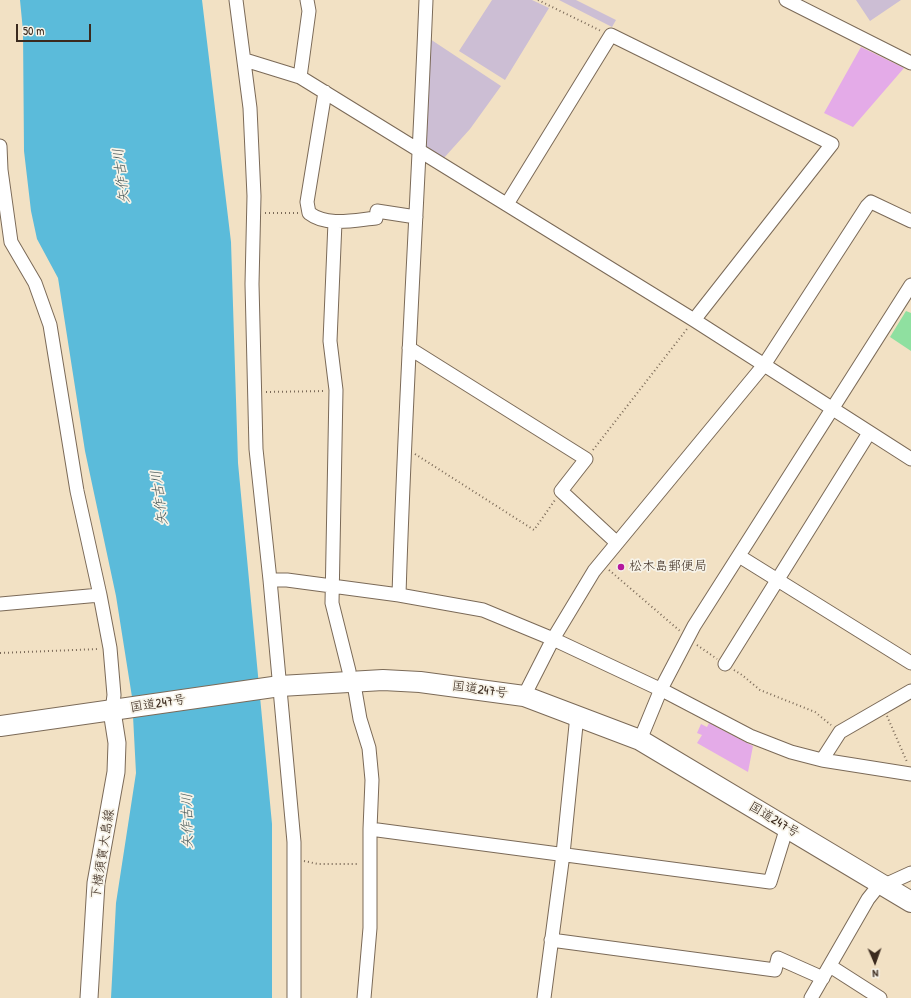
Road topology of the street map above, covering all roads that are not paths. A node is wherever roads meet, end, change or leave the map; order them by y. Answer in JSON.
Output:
{"nodes":[{"id":1,"x":236,"y":0,"type":"edge"},
{"id":2,"x":307,"y":0,"type":"edge"},
{"id":3,"x":426,"y":0,"type":"edge"},
{"id":4,"x":786,"y":0,"type":"edge"},
{"id":5,"x":245,"y":60,"type":"junction"},
{"id":6,"x":911,"y":63,"type":"edge"},
{"id":7,"x":300,"y":77,"type":"junction"},
{"id":8,"x":325,"y":92,"type":"junction"},
{"id":9,"x":0,"y":146,"type":"edge"},
{"id":10,"x":420,"y":150,"type":"junction"},
{"id":11,"x":507,"y":204,"type":"junction"},
{"id":12,"x":416,"y":217,"type":"junction"},
{"id":13,"x":911,"y":221,"type":"edge"},
{"id":14,"x":335,"y":222,"type":"junction"},
{"id":15,"x":911,"y":285,"type":"edge"},
{"id":16,"x":694,"y":320,"type":"junction"},
{"id":17,"x":409,"y":348,"type":"junction"},
{"id":18,"x":764,"y":365,"type":"junction"},
{"id":19,"x":833,"y":408,"type":"junction"},
{"id":20,"x":869,"y":433,"type":"junction"},
{"id":21,"x":911,"y":459,"type":"edge"},
{"id":22,"x":617,"y":543,"type":"junction"},
{"id":23,"x":738,"y":556,"type":"junction"},
{"id":24,"x":270,"y":580,"type":"junction"},
{"id":25,"x":777,"y":580,"type":"junction"},
{"id":26,"x":332,"y":586,"type":"junction"},
{"id":27,"x":100,"y":595,"type":"junction"},
{"id":28,"x":399,"y":595,"type":"junction"},
{"id":29,"x":0,"y":604,"type":"edge"},
{"id":30,"x":553,"y":639,"type":"junction"},
{"id":31,"x":911,"y":663,"type":"edge"},
{"id":32,"x":725,"y":664,"type":"road end"},
{"id":33,"x":349,"y":671,"type":"dead end"},
{"id":34,"x":280,"y":686,"type":"junction"},
{"id":35,"x":355,"y":690,"type":"dead end"},
{"id":36,"x":661,"y":690,"type":"junction"},
{"id":37,"x":911,"y":691,"type":"edge"},
{"id":38,"x":524,"y":696,"type":"junction"},
{"id":39,"x":112,"y":711,"type":"junction"},
{"id":40,"x":577,"y":715,"type":"junction"},
{"id":41,"x":0,"y":726,"type":"edge"},
{"id":42,"x":640,"y":740,"type":"junction"},
{"id":43,"x":822,"y":760,"type":"junction"},
{"id":44,"x":909,"y":769,"type":"edge"},
{"id":45,"x":787,"y":827,"type":"junction"},
{"id":46,"x":370,"y":829,"type":"junction"},
{"id":47,"x":563,"y":854,"type":"junction"},
{"id":48,"x":911,"y":873,"type":"edge"},
{"id":49,"x":883,"y":885,"type":"junction"},
{"id":50,"x":911,"y":902,"type":"edge"},
{"id":51,"x":551,"y":940,"type":"junction"},
{"id":52,"x":830,"y":966,"type":"junction"},
{"id":53,"x":824,"y":978,"type":"junction"},
{"id":54,"x":89,"y":998,"type":"edge"},
{"id":55,"x":294,"y":998,"type":"edge"},
{"id":56,"x":364,"y":998,"type":"edge"},
{"id":57,"x":544,"y":998,"type":"edge"},
{"id":58,"x":811,"y":998,"type":"edge"},
{"id":59,"x":880,"y":998,"type":"edge"}],
"edges":[{"from":1,"to":5,"type":"street"},
{"from":2,"to":7,"type":"street"},
{"from":3,"to":10,"type":"street"},
{"from":4,"to":6,"type":"street"},
{"from":5,"to":7,"type":"street"},
{"from":5,"to":24,"type":"street"},
{"from":7,"to":8,"type":"street"},
{"from":8,"to":10,"type":"street"},
{"from":8,"to":14,"type":"street"},
{"from":9,"to":27,"type":"street"},
{"from":10,"to":11,"type":"street"},
{"from":10,"to":12,"type":"street"},
{"from":11,"to":16,"type":"street"},
{"from":11,"to":16,"type":"street"},
{"from":12,"to":14,"type":"street"},
{"from":12,"to":17,"type":"street"},
{"from":13,"to":18,"type":"street"},
{"from":14,"to":26,"type":"street"},
{"from":15,"to":19,"type":"street"},
{"from":16,"to":18,"type":"street"},
{"from":17,"to":22,"type":"street"},
{"from":17,"to":28,"type":"street"},
{"from":18,"to":19,"type":"street"},
{"from":18,"to":22,"type":"street"},
{"from":19,"to":20,"type":"street"},
{"from":19,"to":23,"type":"street"},
{"from":20,"to":21,"type":"street"},
{"from":20,"to":25,"type":"street"},
{"from":22,"to":30,"type":"street"},
{"from":23,"to":25,"type":"street"},
{"from":23,"to":36,"type":"street"},
{"from":24,"to":26,"type":"street"},
{"from":24,"to":34,"type":"street"},
{"from":25,"to":31,"type":"street"},
{"from":25,"to":32,"type":"street"},
{"from":26,"to":28,"type":"street"},
{"from":26,"to":33,"type":"street"},
{"from":27,"to":29,"type":"street"},
{"from":27,"to":39,"type":"street"},
{"from":28,"to":30,"type":"street"},
{"from":30,"to":36,"type":"street"},
{"from":30,"to":38,"type":"street"},
{"from":34,"to":38,"type":"highway","name":"国道247号"},
{"from":34,"to":39,"type":"highway","name":"国道247号"},
{"from":34,"to":55,"type":"street"},
{"from":35,"to":46,"type":"street"},
{"from":36,"to":42,"type":"street"},
{"from":36,"to":43,"type":"street"},
{"from":37,"to":43,"type":"street"},
{"from":38,"to":40,"type":"highway","name":"国道247号"},
{"from":39,"to":41,"type":"highway","name":"国道247号"},
{"from":39,"to":54,"type":"main road","name":"下横須賀大島線"},
{"from":40,"to":42,"type":"highway","name":"国道247号"},
{"from":40,"to":47,"type":"street"},
{"from":42,"to":45,"type":"highway","name":"国道247号"},
{"from":43,"to":44,"type":"street"},
{"from":45,"to":47,"type":"street"},
{"from":45,"to":49,"type":"highway","name":"国道247号"},
{"from":46,"to":47,"type":"street"},
{"from":46,"to":56,"type":"street"},
{"from":47,"to":51,"type":"street"},
{"from":48,"to":49,"type":"street"},
{"from":49,"to":50,"type":"highway","name":"国道247号"},
{"from":49,"to":52,"type":"street"},
{"from":51,"to":53,"type":"street"},
{"from":51,"to":57,"type":"street"},
{"from":52,"to":53,"type":"street"},
{"from":52,"to":59,"type":"street"},
{"from":53,"to":58,"type":"street"}]}
